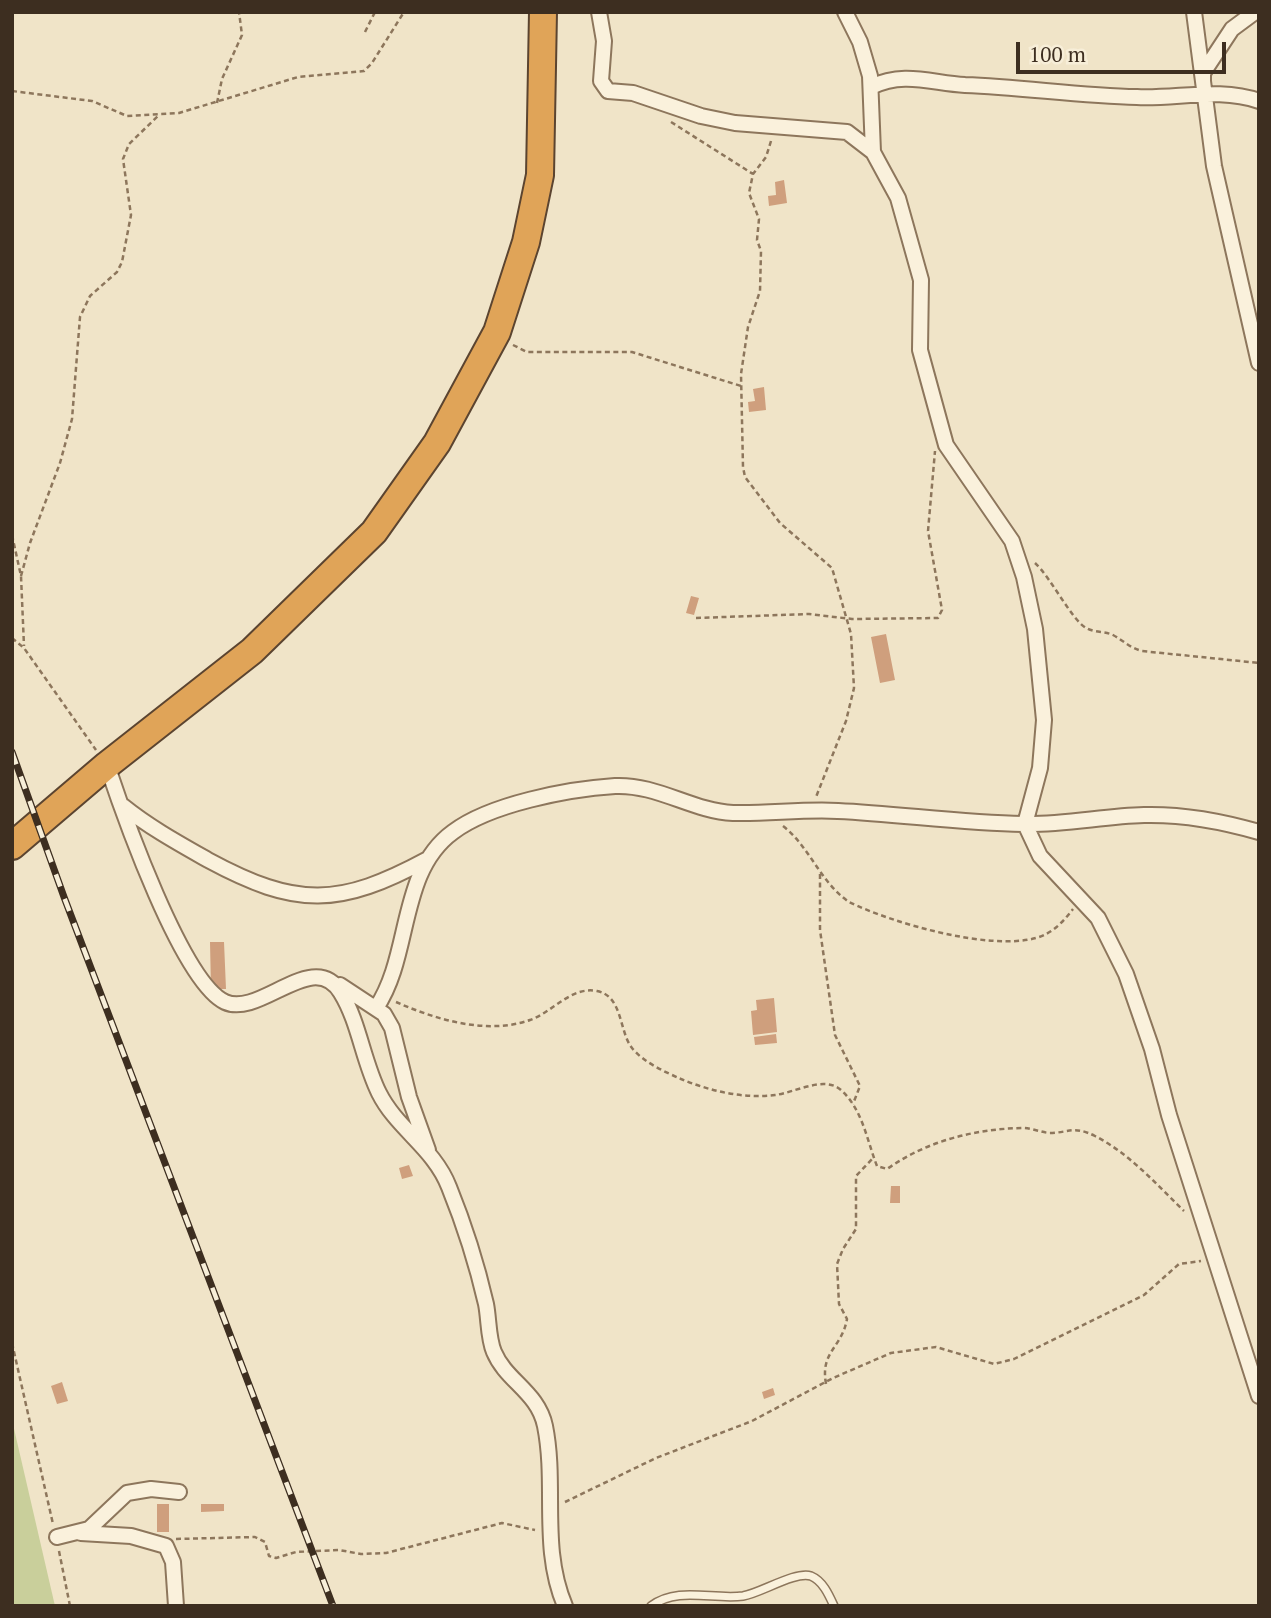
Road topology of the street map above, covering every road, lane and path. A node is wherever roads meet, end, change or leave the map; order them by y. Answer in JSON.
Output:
{"nodes":[{"id":1,"x":239,"y":12,"type":"edge"},
{"id":2,"x":375,"y":12,"type":"edge"},
{"id":3,"x":404,"y":12,"type":"edge"},
{"id":4,"x":543,"y":12,"type":"edge"},
{"id":5,"x":599,"y":12,"type":"edge"},
{"id":6,"x":845,"y":12,"type":"edge"},
{"id":7,"x":1194,"y":12,"type":"edge"},
{"id":8,"x":1255,"y":12,"type":"edge"},
{"id":9,"x":365,"y":32,"type":"dead end"},
{"id":10,"x":872,"y":87,"type":"junction"},
{"id":11,"x":1203,"y":90,"type":"junction"},
{"id":12,"x":12,"y":91,"type":"edge"},
{"id":13,"x":1259,"y":100,"type":"edge"},
{"id":14,"x":217,"y":103,"type":"junction"},
{"id":15,"x":158,"y":116,"type":"junction"},
{"id":16,"x":668,"y":120,"type":"dead end"},
{"id":17,"x":779,"y":125,"type":"junction"},
{"id":18,"x":873,"y":152,"type":"junction"},
{"id":19,"x":753,"y":174,"type":"junction"},
{"id":20,"x":496,"y":332,"type":"junction"},
{"id":21,"x":1259,"y":363,"type":"edge"},
{"id":22,"x":743,"y":387,"type":"junction"},
{"id":23,"x":940,"y":428,"type":"junction"},
{"id":24,"x":12,"y":535,"type":"edge"},
{"id":25,"x":1012,"y":541,"type":"junction"},
{"id":26,"x":22,"y":576,"type":"junction"},
{"id":27,"x":847,"y":617,"type":"junction"},
{"id":28,"x":696,"y":618,"type":"dead end"},
{"id":29,"x":12,"y":638,"type":"edge"},
{"id":30,"x":24,"y":648,"type":"junction"},
{"id":31,"x":1259,"y":663,"type":"edge"},
{"id":32,"x":107,"y":765,"type":"junction"},
{"id":33,"x":119,"y":802,"type":"junction"},
{"id":34,"x":810,"y":810,"type":"junction"},
{"id":35,"x":765,"y":812,"type":"junction"},
{"id":36,"x":1025,"y":824,"type":"junction"},
{"id":37,"x":1259,"y":832,"type":"edge"},
{"id":38,"x":12,"y":846,"type":"edge"},
{"id":39,"x":428,"y":859,"type":"junction"},
{"id":40,"x":820,"y":871,"type":"junction"},
{"id":41,"x":1082,"y":898,"type":"junction"},
{"id":42,"x":335,"y":982,"type":"junction"},
{"id":43,"x":379,"y":1002,"type":"junction"},
{"id":44,"x":853,"y":1104,"type":"junction"},
{"id":45,"x":429,"y":1152,"type":"junction"},
{"id":46,"x":874,"y":1156,"type":"junction"},
{"id":47,"x":1205,"y":1231,"type":"junction"},
{"id":48,"x":1218,"y":1262,"type":"junction"},
{"id":49,"x":12,"y":1343,"type":"edge"},
{"id":50,"x":826,"y":1384,"type":"junction"},
{"id":51,"x":1259,"y":1396,"type":"edge"},
{"id":52,"x":178,"y":1492,"type":"dead end"},
{"id":53,"x":548,"y":1512,"type":"junction"},
{"id":54,"x":81,"y":1533,"type":"junction"},
{"id":55,"x":549,"y":1534,"type":"junction"},
{"id":56,"x":57,"y":1537,"type":"junction"},
{"id":57,"x":164,"y":1545,"type":"junction"},
{"id":58,"x":70,"y":1606,"type":"edge"},
{"id":59,"x":176,"y":1606,"type":"edge"},
{"id":60,"x":565,"y":1606,"type":"edge"},
{"id":61,"x":651,"y":1606,"type":"edge"},
{"id":62,"x":834,"y":1606,"type":"edge"}],
"edges":[{"from":1,"to":14,"type":"path"},
{"from":2,"to":9,"type":"path"},
{"from":3,"to":14,"type":"path"},
{"from":4,"to":20,"type":"highway"},
{"from":5,"to":17,"type":"street"},
{"from":6,"to":10,"type":"street"},
{"from":7,"to":11,"type":"street"},
{"from":8,"to":11,"type":"street"},
{"from":10,"to":11,"type":"street"},
{"from":10,"to":18,"type":"street"},
{"from":11,"to":13,"type":"street"},
{"from":11,"to":21,"type":"street"},
{"from":12,"to":15,"type":"path"},
{"from":14,"to":15,"type":"path"},
{"from":15,"to":26,"type":"path"},
{"from":16,"to":19,"type":"path"},
{"from":17,"to":18,"type":"street"},
{"from":17,"to":19,"type":"path"},
{"from":18,"to":23,"type":"street"},
{"from":19,"to":22,"type":"path"},
{"from":20,"to":22,"type":"path"},
{"from":20,"to":32,"type":"highway"},
{"from":22,"to":27,"type":"path"},
{"from":23,"to":25,"type":"street"},
{"from":23,"to":27,"type":"path"},
{"from":24,"to":26,"type":"path"},
{"from":25,"to":31,"type":"path"},
{"from":25,"to":36,"type":"street"},
{"from":26,"to":30,"type":"path"},
{"from":27,"to":28,"type":"path"},
{"from":27,"to":34,"type":"path"},
{"from":29,"to":30,"type":"path"},
{"from":30,"to":32,"type":"path"},
{"from":32,"to":33,"type":"street"},
{"from":32,"to":38,"type":"highway"},
{"from":33,"to":39,"type":"street"},
{"from":33,"to":42,"type":"street"},
{"from":34,"to":35,"type":"street"},
{"from":34,"to":36,"type":"street"},
{"from":35,"to":39,"type":"street"},
{"from":35,"to":40,"type":"path"},
{"from":36,"to":37,"type":"street"},
{"from":36,"to":41,"type":"street"},
{"from":39,"to":43,"type":"street"},
{"from":40,"to":41,"type":"path"},
{"from":40,"to":44,"type":"path"},
{"from":41,"to":47,"type":"street"},
{"from":42,"to":43,"type":"street"},
{"from":42,"to":45,"type":"street"},
{"from":43,"to":44,"type":"path"},
{"from":43,"to":45,"type":"street"},
{"from":44,"to":46,"type":"path"},
{"from":45,"to":53,"type":"street"},
{"from":46,"to":47,"type":"path"},
{"from":46,"to":50,"type":"path"},
{"from":47,"to":48,"type":"street"},
{"from":48,"to":50,"type":"path"},
{"from":48,"to":51,"type":"street"},
{"from":49,"to":56,"type":"path"},
{"from":50,"to":53,"type":"path"},
{"from":52,"to":54,"type":"street"},
{"from":53,"to":55,"type":"street"},
{"from":54,"to":56,"type":"street"},
{"from":54,"to":57,"type":"street"},
{"from":55,"to":57,"type":"path"},
{"from":55,"to":60,"type":"street"},
{"from":56,"to":58,"type":"path"},
{"from":57,"to":59,"type":"street"},
{"from":61,"to":62,"type":"lane"}]}
